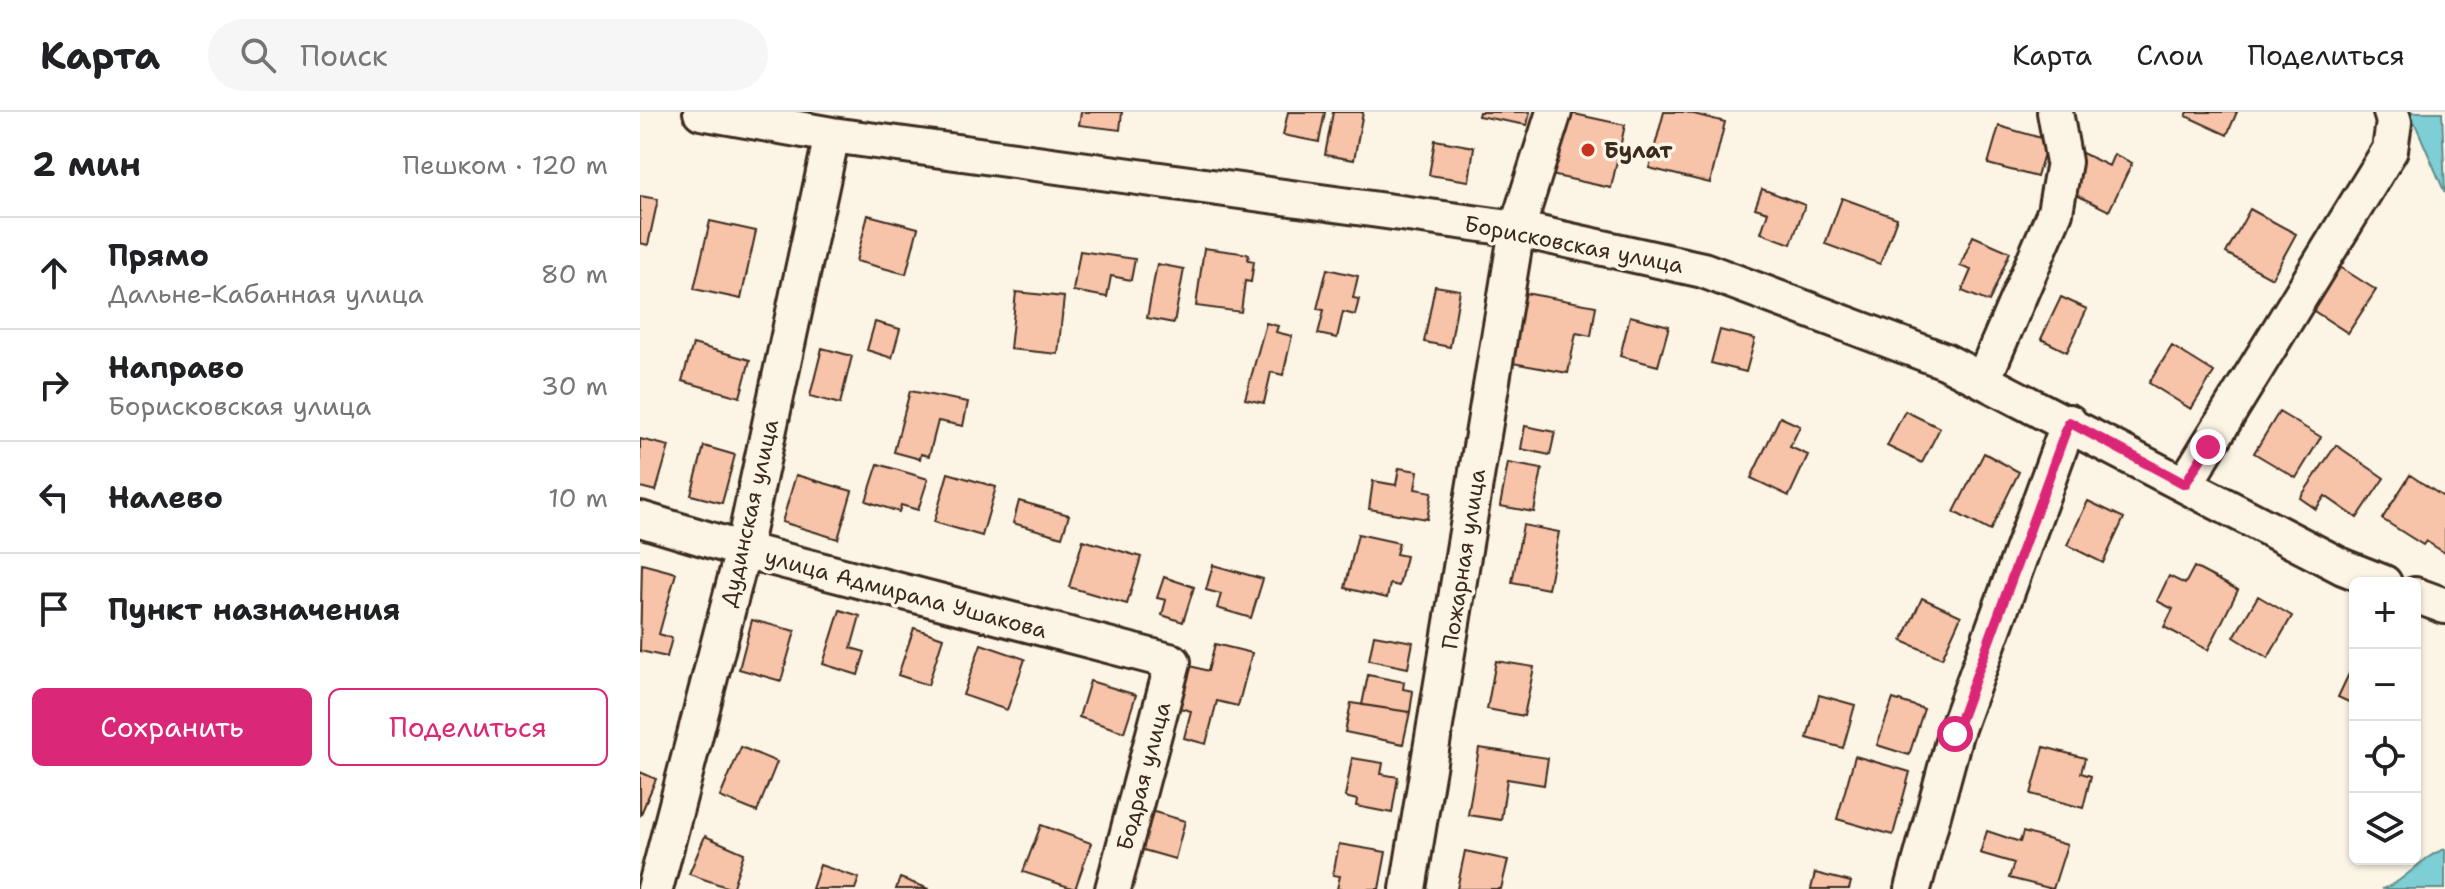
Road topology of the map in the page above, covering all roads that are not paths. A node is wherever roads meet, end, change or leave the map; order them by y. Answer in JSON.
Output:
{"nodes":[{"id":1,"x":701,"y":112,"type":"edge"},
{"id":2,"x":1554,"y":112,"type":"edge"},
{"id":3,"x":2055,"y":112,"type":"edge"},
{"id":4,"x":2391,"y":112,"type":"edge"},
{"id":5,"x":832,"y":135,"type":"junction"},
{"id":6,"x":1517,"y":229,"type":"junction"},
{"id":7,"x":1983,"y":380,"type":"junction"},
{"id":8,"x":2069,"y":422,"type":"junction"},
{"id":9,"x":2185,"y":484,"type":"junction"},
{"id":10,"x":640,"y":519,"type":"edge"},
{"id":11,"x":743,"y":550,"type":"junction"},
{"id":12,"x":2369,"y":577,"type":"edge"},
{"id":13,"x":2421,"y":597,"type":"edge"},
{"id":14,"x":2445,"y":606,"type":"edge"},
{"id":15,"x":1173,"y":662,"type":"joint"},
{"id":16,"x":655,"y":889,"type":"edge"},
{"id":17,"x":1113,"y":889,"type":"edge"},
{"id":18,"x":1408,"y":889,"type":"edge"},
{"id":19,"x":1913,"y":889,"type":"edge"}],
"edges":[{"from":1,"to":5,"type":"street","name":"Борисковская улица"},
{"from":2,"to":6,"type":"street","name":"Пожарная улица"},
{"from":3,"to":7,"type":"street"},
{"from":4,"to":9,"type":"street"},
{"from":5,"to":6,"type":"street","name":"Борисковская улица"},
{"from":5,"to":11,"type":"street","name":"Дудинская улица"},
{"from":6,"to":7,"type":"street","name":"Борисковская улица"},
{"from":6,"to":18,"type":"street","name":"Пожарная улица"},
{"from":7,"to":8,"type":"street","name":"Борисковская улица"},
{"from":8,"to":9,"type":"street","name":"Борисковская улица"},
{"from":8,"to":19,"type":"street"},
{"from":9,"to":12,"type":"street","name":"Борисковская улица"},
{"from":10,"to":11,"type":"street","name":"улица Адмирала Ушакова"},
{"from":11,"to":15,"type":"street","name":"улица Адмирала Ушакова"},
{"from":11,"to":16,"type":"street","name":"Дудинская улица"},
{"from":13,"to":14,"type":"street"},
{"from":15,"to":17,"type":"street","name":"Бодрая улица"}]}
